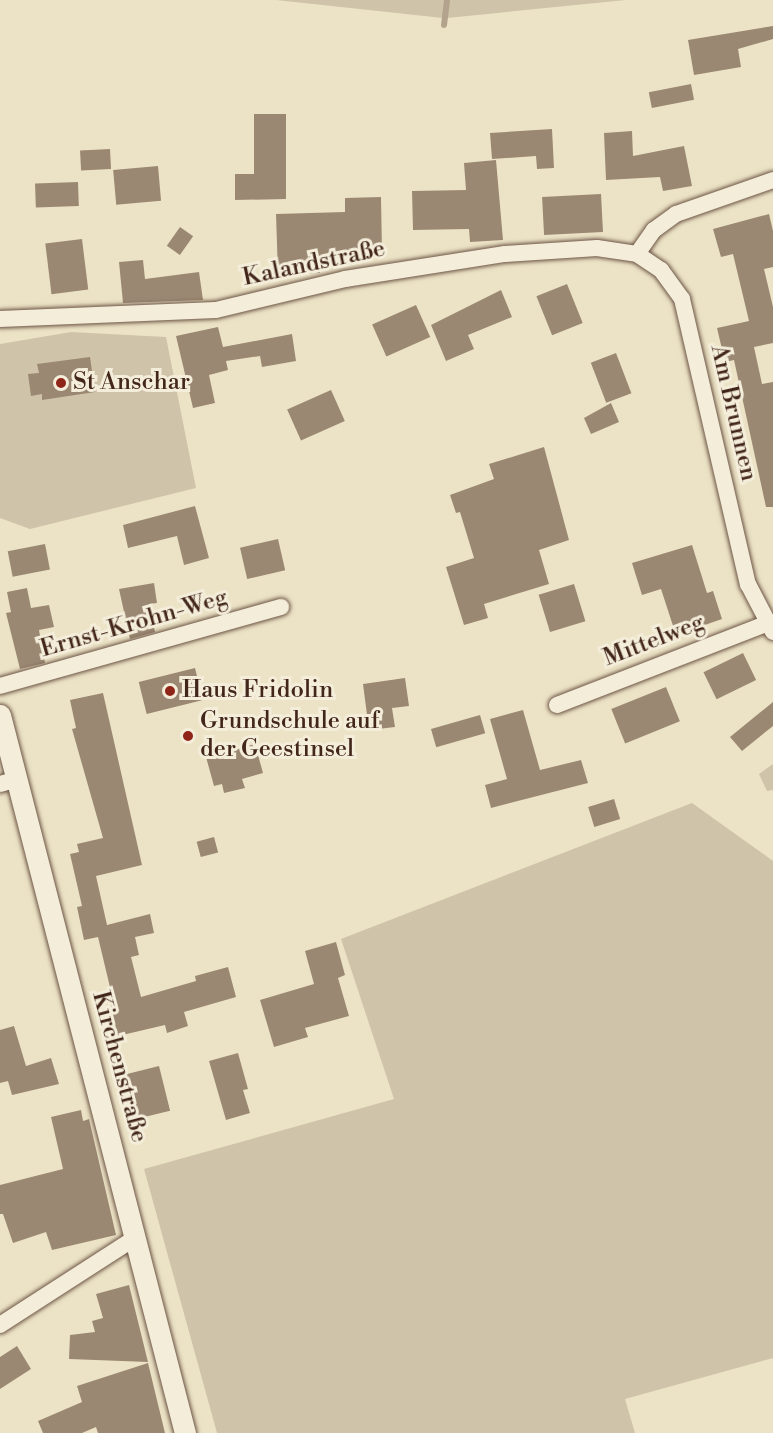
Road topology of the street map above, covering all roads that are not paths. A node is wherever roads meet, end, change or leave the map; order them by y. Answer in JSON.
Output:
{"nodes":[{"id":1,"x":773,"y":180,"type":"edge"},
{"id":2,"x":637,"y":254,"type":"junction"},
{"id":3,"x":0,"y":320,"type":"edge"},
{"id":4,"x":281,"y":607,"type":"dead end"},
{"id":5,"x":770,"y":627,"type":"edge"},
{"id":6,"x":0,"y":686,"type":"edge"},
{"id":7,"x":557,"y":705,"type":"dead end"},
{"id":8,"x":0,"y":715,"type":"edge"},
{"id":9,"x":8,"y":782,"type":"edge"},
{"id":10,"x":135,"y":1238,"type":"junction"},
{"id":11,"x":0,"y":1325,"type":"edge"},
{"id":12,"x":185,"y":1433,"type":"edge"}],
"edges":[{"from":1,"to":2,"type":"street"},
{"from":2,"to":3,"type":"street","name":"Kalandstraße"},
{"from":2,"to":5,"type":"street","name":"Am Brunnen"},
{"from":4,"to":6,"type":"street","name":"Ernst-Krohn-Weg"},
{"from":5,"to":7,"type":"street","name":"Mittelweg"},
{"from":8,"to":9,"type":"street","name":"Kirchenstraße"},
{"from":9,"to":10,"type":"street","name":"Kirchenstraße"},
{"from":10,"to":11,"type":"street"},
{"from":10,"to":12,"type":"street","name":"Kirchenstraße"}]}
